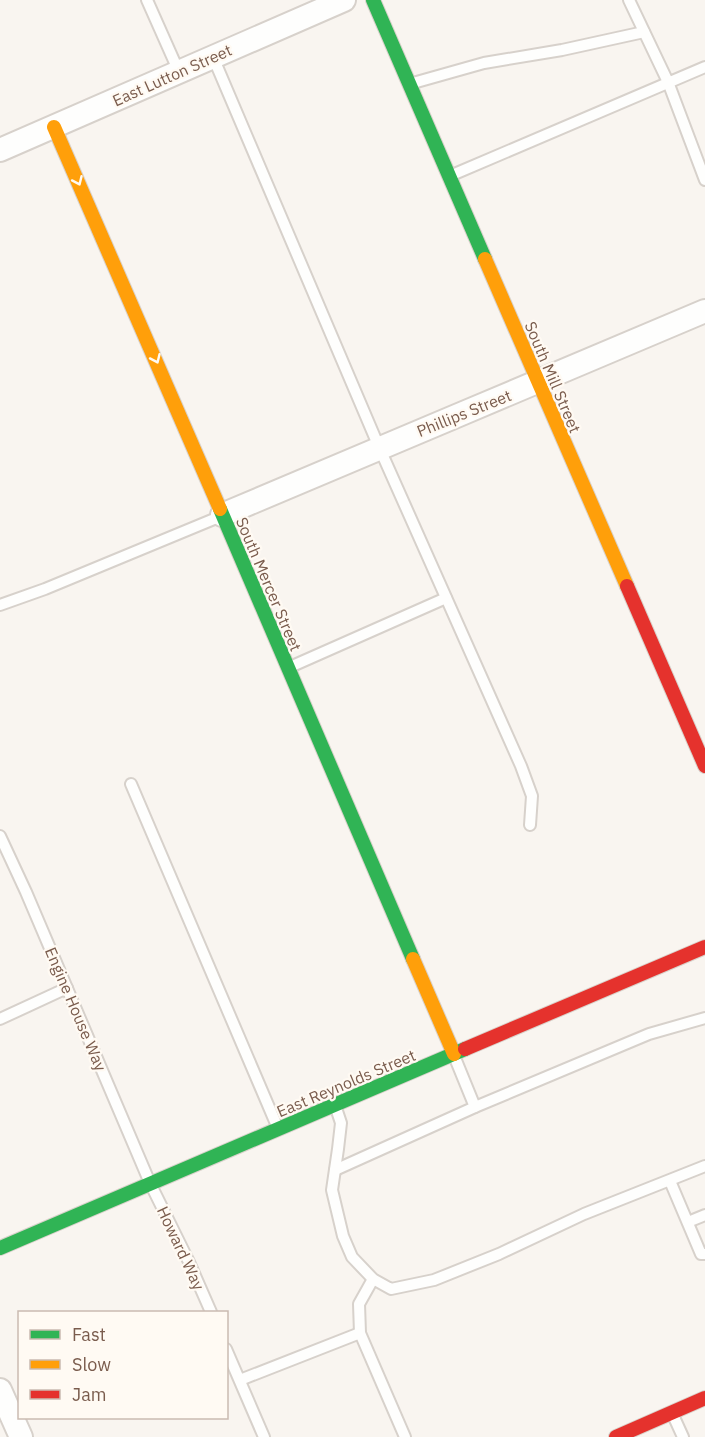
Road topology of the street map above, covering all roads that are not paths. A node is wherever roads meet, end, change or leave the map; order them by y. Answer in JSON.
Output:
{"nodes":[{"id":1,"x":147,"y":0,"type":"edge"},
{"id":2,"x":344,"y":0,"type":"edge"},
{"id":3,"x":373,"y":0,"type":"edge"},
{"id":4,"x":629,"y":0,"type":"edge"},
{"id":5,"x":644,"y":32,"type":"junction"},
{"id":6,"x":213,"y":57,"type":"junction"},
{"id":7,"x":705,"y":67,"type":"edge"},
{"id":8,"x":179,"y":72,"type":"junction"},
{"id":9,"x":668,"y":82,"type":"junction"},
{"id":10,"x":409,"y":84,"type":"junction"},
{"id":11,"x":54,"y":127,"type":"junction"},
{"id":12,"x":0,"y":150,"type":"edge"},
{"id":13,"x":449,"y":176,"type":"junction"},
{"id":14,"x":705,"y":180,"type":"edge"},
{"id":15,"x":705,"y":311,"type":"edge"},
{"id":16,"x":538,"y":383,"type":"junction"},
{"id":17,"x":379,"y":447,"type":"junction"},
{"id":18,"x":222,"y":515,"type":"junction"},
{"id":19,"x":446,"y":598,"type":"junction"},
{"id":20,"x":0,"y":604,"type":"edge"},
{"id":21,"x":287,"y":668,"type":"junction"},
{"id":22,"x":705,"y":766,"type":"edge"},
{"id":23,"x":131,"y":784,"type":"dead end"},
{"id":24,"x":530,"y":825,"type":"dead end"},
{"id":25,"x":0,"y":836,"type":"edge"},
{"id":26,"x":705,"y":947,"type":"edge"},
{"id":27,"x":67,"y":988,"type":"junction"},
{"id":28,"x":705,"y":1018,"type":"edge"},
{"id":29,"x":0,"y":1019,"type":"edge"},
{"id":30,"x":454,"y":1054,"type":"junction"},
{"id":31,"x":335,"y":1106,"type":"junction"},
{"id":32,"x":475,"y":1107,"type":"junction"},
{"id":33,"x":278,"y":1130,"type":"junction"},
{"id":34,"x":705,"y":1166,"type":"edge"},
{"id":35,"x":335,"y":1170,"type":"junction"},
{"id":36,"x":670,"y":1181,"type":"junction"},
{"id":37,"x":150,"y":1183,"type":"junction"},
{"id":38,"x":705,"y":1215,"type":"edge"},
{"id":39,"x":688,"y":1222,"type":"junction"},
{"id":40,"x":0,"y":1248,"type":"edge"},
{"id":41,"x":703,"y":1254,"type":"edge"},
{"id":42,"x":373,"y":1279,"type":"junction"},
{"id":43,"x":211,"y":1311,"type":"edge"},
{"id":44,"x":360,"y":1333,"type":"junction"},
{"id":45,"x":228,"y":1353,"type":"edge"},
{"id":46,"x":240,"y":1380,"type":"junction"},
{"id":47,"x":0,"y":1390,"type":"edge"},
{"id":48,"x":705,"y":1398,"type":"edge"},
{"id":49,"x":672,"y":1412,"type":"junction"},
{"id":50,"x":21,"y":1437,"type":"edge"},
{"id":51,"x":264,"y":1437,"type":"edge"},
{"id":52,"x":405,"y":1437,"type":"edge"},
{"id":53,"x":616,"y":1437,"type":"edge"},
{"id":54,"x":683,"y":1437,"type":"edge"}],
"edges":[{"from":1,"to":8,"type":"lane"},
{"from":2,"to":6,"type":"street","name":"East Lutton Street"},
{"from":3,"to":10,"type":"street","name":"South Mill Street"},
{"from":4,"to":5,"type":"lane"},
{"from":5,"to":9,"type":"lane"},
{"from":5,"to":10,"type":"lane"},
{"from":6,"to":8,"type":"street","name":"East Lutton Street"},
{"from":6,"to":17,"type":"lane"},
{"from":7,"to":9,"type":"lane"},
{"from":8,"to":11,"type":"street","name":"East Lutton Street"},
{"from":9,"to":13,"type":"lane"},
{"from":9,"to":14,"type":"lane"},
{"from":10,"to":13,"type":"street","name":"South Mill Street"},
{"from":11,"to":12,"type":"street","name":"East Lutton Street"},
{"from":11,"to":18,"type":"street","name":"South Mercer Street","one_way":true},
{"from":13,"to":16,"type":"street","name":"South Mill Street"},
{"from":15,"to":16,"type":"street","name":"Phillips Street"},
{"from":16,"to":17,"type":"street","name":"Phillips Street"},
{"from":16,"to":22,"type":"street","name":"South Mill Street"},
{"from":17,"to":18,"type":"street","name":"Phillips Street"},
{"from":17,"to":19,"type":"lane"},
{"from":18,"to":20,"type":"lane"},
{"from":18,"to":21,"type":"street","name":"South Mercer Street"},
{"from":19,"to":21,"type":"lane"},
{"from":19,"to":24,"type":"lane"},
{"from":21,"to":30,"type":"street","name":"South Mercer Street"},
{"from":23,"to":33,"type":"lane"},
{"from":25,"to":27,"type":"lane","name":"Engine House Way"},
{"from":26,"to":30,"type":"street","name":"East Reynolds Street"},
{"from":27,"to":29,"type":"lane"},
{"from":27,"to":37,"type":"lane","name":"Engine House Way"},
{"from":28,"to":32,"type":"lane"},
{"from":30,"to":31,"type":"street","name":"East Reynolds Street"},
{"from":30,"to":32,"type":"lane"},
{"from":31,"to":33,"type":"street","name":"East Reynolds Street"},
{"from":31,"to":35,"type":"lane"},
{"from":32,"to":35,"type":"lane"},
{"from":33,"to":37,"type":"street","name":"East Reynolds Street"},
{"from":34,"to":36,"type":"lane"},
{"from":35,"to":42,"type":"lane"},
{"from":36,"to":39,"type":"lane"},
{"from":36,"to":42,"type":"lane"},
{"from":37,"to":40,"type":"street","name":"East Reynolds Street"},
{"from":37,"to":43,"type":"lane","name":"Howard Way"},
{"from":38,"to":39,"type":"lane"},
{"from":39,"to":41,"type":"lane"},
{"from":42,"to":44,"type":"lane"},
{"from":44,"to":46,"type":"lane"},
{"from":44,"to":52,"type":"lane"},
{"from":45,"to":46,"type":"lane"},
{"from":46,"to":51,"type":"lane"},
{"from":47,"to":50,"type":"street"},
{"from":48,"to":49,"type":"street"},
{"from":49,"to":53,"type":"street"},
{"from":49,"to":54,"type":"lane"}]}
